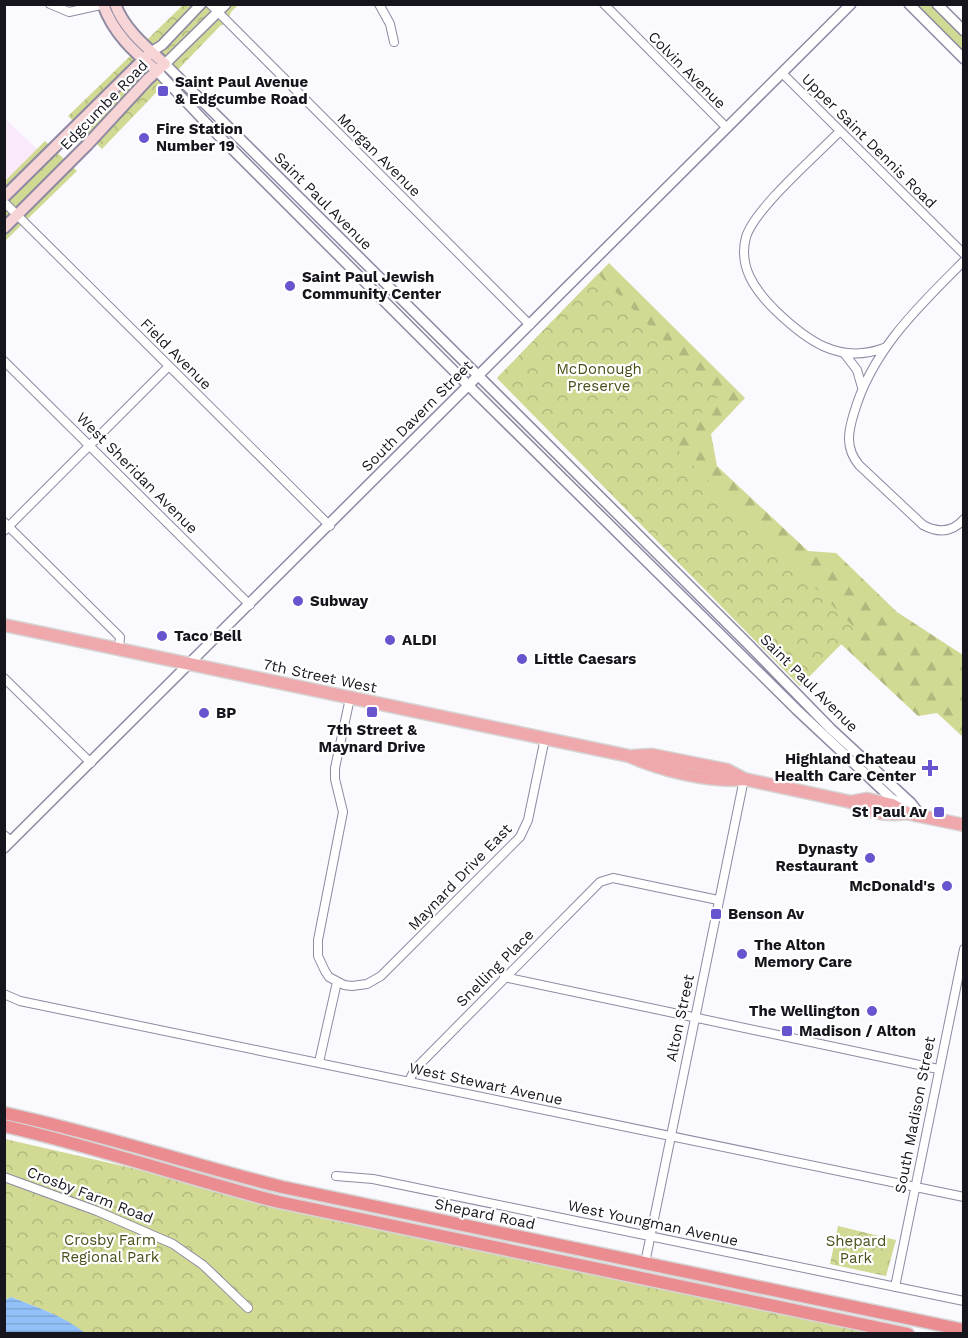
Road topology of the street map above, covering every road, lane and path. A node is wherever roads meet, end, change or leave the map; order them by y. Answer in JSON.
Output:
{"nodes":[{"id":1,"x":50,"y":4,"type":"edge"},
{"id":2,"x":116,"y":4,"type":"edge"},
{"id":3,"x":201,"y":4,"type":"edge"},
{"id":4,"x":210,"y":4,"type":"edge"},
{"id":5,"x":226,"y":4,"type":"edge"},
{"id":6,"x":379,"y":4,"type":"edge"},
{"id":7,"x":604,"y":4,"type":"edge"},
{"id":8,"x":850,"y":4,"type":"edge"},
{"id":9,"x":909,"y":4,"type":"edge"},
{"id":10,"x":937,"y":4,"type":"edge"},
{"id":11,"x":104,"y":5,"type":"edge"},
{"id":12,"x":218,"y":12,"type":"junction"},
{"id":13,"x":963,"y":31,"type":"edge"},
{"id":14,"x":394,"y":42,"type":"dead end"},
{"id":15,"x":147,"y":56,"type":"junction"},
{"id":16,"x":963,"y":59,"type":"edge"},
{"id":17,"x":161,"y":67,"type":"junction"},
{"id":18,"x":782,"y":73,"type":"junction"},
{"id":19,"x":727,"y":128,"type":"junction"},
{"id":20,"x":840,"y":131,"type":"junction"},
{"id":21,"x":4,"y":197,"type":"edge"},
{"id":22,"x":4,"y":202,"type":"edge"},
{"id":23,"x":17,"y":215,"type":"junction"},
{"id":24,"x":4,"y":228,"type":"edge"},
{"id":25,"x":963,"y":254,"type":"edge"},
{"id":26,"x":963,"y":261,"type":"edge"},
{"id":27,"x":530,"y":325,"type":"junction"},
{"id":28,"x":885,"y":347,"type":"junction"},
{"id":29,"x":844,"y":352,"type":"junction"},
{"id":30,"x":4,"y":361,"type":"edge"},
{"id":31,"x":169,"y":366,"type":"junction"},
{"id":32,"x":478,"y":377,"type":"junction"},
{"id":33,"x":469,"y":386,"type":"junction"},
{"id":34,"x":862,"y":387,"type":"junction"},
{"id":35,"x":90,"y":445,"type":"junction"},
{"id":36,"x":963,"y":519,"type":"edge"},
{"id":37,"x":330,"y":525,"type":"junction"},
{"id":38,"x":6,"y":527,"type":"edge"},
{"id":39,"x":250,"y":604,"type":"junction"},
{"id":40,"x":4,"y":625,"type":"edge"},
{"id":41,"x":119,"y":649,"type":"junction"},
{"id":42,"x":190,"y":664,"type":"junction"},
{"id":43,"x":4,"y":678,"type":"edge"},
{"id":44,"x":350,"y":698,"type":"junction"},
{"id":45,"x":545,"y":738,"type":"junction"},
{"id":46,"x":90,"y":763,"type":"junction"},
{"id":47,"x":744,"y":779,"type":"junction"},
{"id":48,"x":922,"y":817,"type":"junction"},
{"id":49,"x":963,"y":825,"type":"edge"},
{"id":50,"x":7,"y":841,"type":"edge"},
{"id":51,"x":718,"y":900,"type":"junction"},
{"id":52,"x":963,"y":951,"type":"edge"},
{"id":53,"x":504,"y":977,"type":"junction"},
{"id":54,"x":337,"y":982,"type":"junction"},
{"id":55,"x":4,"y":994,"type":"edge"},
{"id":56,"x":694,"y":1017,"type":"junction"},
{"id":57,"x":319,"y":1062,"type":"junction"},
{"id":58,"x":938,"y":1069,"type":"junction"},
{"id":59,"x":409,"y":1081,"type":"junction"},
{"id":60,"x":4,"y":1113,"type":"edge"},
{"id":61,"x":4,"y":1126,"type":"edge"},
{"id":62,"x":670,"y":1136,"type":"junction"},
{"id":63,"x":336,"y":1176,"type":"dead end"},
{"id":64,"x":4,"y":1177,"type":"edge"},
{"id":65,"x":914,"y":1187,"type":"junction"},
{"id":66,"x":963,"y":1197,"type":"edge"},
{"id":67,"x":650,"y":1236,"type":"junction"},
{"id":68,"x":645,"y":1263,"type":"junction"},
{"id":69,"x":604,"y":1270,"type":"junction"},
{"id":70,"x":895,"y":1287,"type":"junction"},
{"id":71,"x":696,"y":1289,"type":"junction"},
{"id":72,"x":963,"y":1301,"type":"edge"},
{"id":73,"x":248,"y":1308,"type":"dead end"},
{"id":74,"x":963,"y":1329,"type":"edge"},
{"id":75,"x":908,"y":1334,"type":"edge"}],
"edges":[{"from":1,"to":11,"type":"street"},
{"from":2,"to":15,"type":"main road","name":"Saint Paul Avenue"},
{"from":3,"to":15,"type":"street","name":"Edgcumbe Road"},
{"from":4,"to":12,"type":"street","name":"Morgan Avenue"},
{"from":5,"to":12,"type":"street","name":"Edgcumbe Road"},
{"from":6,"to":14,"type":"street"},
{"from":7,"to":19,"type":"street","name":"Colvin Avenue"},
{"from":8,"to":18,"type":"street","name":"South Davern Street"},
{"from":9,"to":16,"type":"street"},
{"from":10,"to":13,"type":"street"},
{"from":11,"to":15,"type":"main road","name":"Saint Paul Avenue"},
{"from":12,"to":17,"type":"street","name":"Edgcumbe Road"},
{"from":12,"to":27,"type":"street","name":"Morgan Avenue"},
{"from":15,"to":17,"type":"main road","name":"Saint Paul Avenue"},
{"from":15,"to":21,"type":"main road","name":"Edgcumbe Road"},
{"from":17,"to":23,"type":"main road","name":"Edgcumbe Road"},
{"from":17,"to":32,"type":"street","name":"Saint Paul Avenue"},
{"from":17,"to":33,"type":"street","name":"Saint Paul Avenue"},
{"from":18,"to":19,"type":"street","name":"South Davern Street"},
{"from":18,"to":20,"type":"street","name":"Upper Saint Dennis Road"},
{"from":19,"to":27,"type":"street","name":"South Davern Street"},
{"from":20,"to":25,"type":"street","name":"Upper Saint Dennis Road"},
{"from":20,"to":29,"type":"street"},
{"from":22,"to":23,"type":"street","name":"Field Avenue"},
{"from":23,"to":24,"type":"main road","name":"Edgcumbe Road"},
{"from":23,"to":31,"type":"street","name":"Field Avenue"},
{"from":26,"to":28,"type":"street"},
{"from":27,"to":32,"type":"street","name":"South Davern Street"},
{"from":28,"to":29,"type":"street"},
{"from":28,"to":34,"type":"street"},
{"from":29,"to":34,"type":"street"},
{"from":30,"to":35,"type":"street","name":"West Sheridan Avenue"},
{"from":31,"to":35,"type":"street"},
{"from":31,"to":37,"type":"street","name":"Field Avenue"},
{"from":32,"to":33,"type":"street","name":"South Davern Street"},
{"from":32,"to":48,"type":"street","name":"Saint Paul Avenue"},
{"from":33,"to":37,"type":"street","name":"South Davern Street"},
{"from":33,"to":48,"type":"street","name":"Saint Paul Avenue"},
{"from":34,"to":36,"type":"street"},
{"from":35,"to":38,"type":"street"},
{"from":35,"to":39,"type":"street","name":"West Sheridan Avenue"},
{"from":37,"to":39,"type":"street","name":"South Davern Street"},
{"from":38,"to":41,"type":"street"},
{"from":39,"to":42,"type":"street","name":"South Davern Street"},
{"from":40,"to":41,"type":"main road","name":"7th Street West"},
{"from":41,"to":42,"type":"main road","name":"7th Street West"},
{"from":42,"to":44,"type":"main road","name":"7th Street West"},
{"from":42,"to":46,"type":"street","name":"South Davern Street"},
{"from":43,"to":46,"type":"street"},
{"from":44,"to":45,"type":"main road","name":"7th Street West"},
{"from":44,"to":54,"type":"street"},
{"from":45,"to":47,"type":"main road","name":"7th Street West"},
{"from":45,"to":54,"type":"street","name":"Maynard Drive East"},
{"from":46,"to":50,"type":"street","name":"South Davern Street"},
{"from":47,"to":48,"type":"main road","name":"7th Street West"},
{"from":47,"to":51,"type":"street","name":"Alton Street"},
{"from":48,"to":49,"type":"main road","name":"7th Street West"},
{"from":51,"to":53,"type":"street","name":"Snelling Place"},
{"from":51,"to":56,"type":"street","name":"Alton Street"},
{"from":52,"to":58,"type":"street","name":"South Madison Street"},
{"from":53,"to":56,"type":"street"},
{"from":53,"to":59,"type":"street","name":"Snelling Place"},
{"from":54,"to":57,"type":"street"},
{"from":55,"to":57,"type":"street","name":"West Stewart Avenue"},
{"from":56,"to":58,"type":"street"},
{"from":56,"to":62,"type":"street","name":"Alton Street"},
{"from":57,"to":59,"type":"street","name":"West Stewart Avenue"},
{"from":58,"to":65,"type":"street","name":"South Madison Street"},
{"from":59,"to":62,"type":"street","name":"West Stewart Avenue"},
{"from":60,"to":68,"type":"highway","name":"Shepard Road"},
{"from":61,"to":69,"type":"highway","name":"Shepard Road"},
{"from":62,"to":65,"type":"street","name":"West Stewart Avenue"},
{"from":62,"to":67,"type":"street","name":"Alton Street"},
{"from":63,"to":67,"type":"street","name":"West Youngman Avenue"},
{"from":64,"to":73,"type":"street","name":"Crosby Farm Road"},
{"from":65,"to":66,"type":"street","name":"West Stewart Avenue"},
{"from":65,"to":70,"type":"street","name":"South Madison Street"},
{"from":67,"to":68,"type":"street","name":"Alton Street"},
{"from":67,"to":70,"type":"street","name":"West Youngman Avenue"},
{"from":68,"to":69,"type":"highway"},
{"from":68,"to":71,"type":"highway"},
{"from":68,"to":74,"type":"highway","name":"Shepard Road"},
{"from":69,"to":71,"type":"highway","name":"Shepard Road"},
{"from":70,"to":72,"type":"street","name":"West Youngman Avenue"},
{"from":71,"to":75,"type":"highway","name":"Shepard Road"}]}
